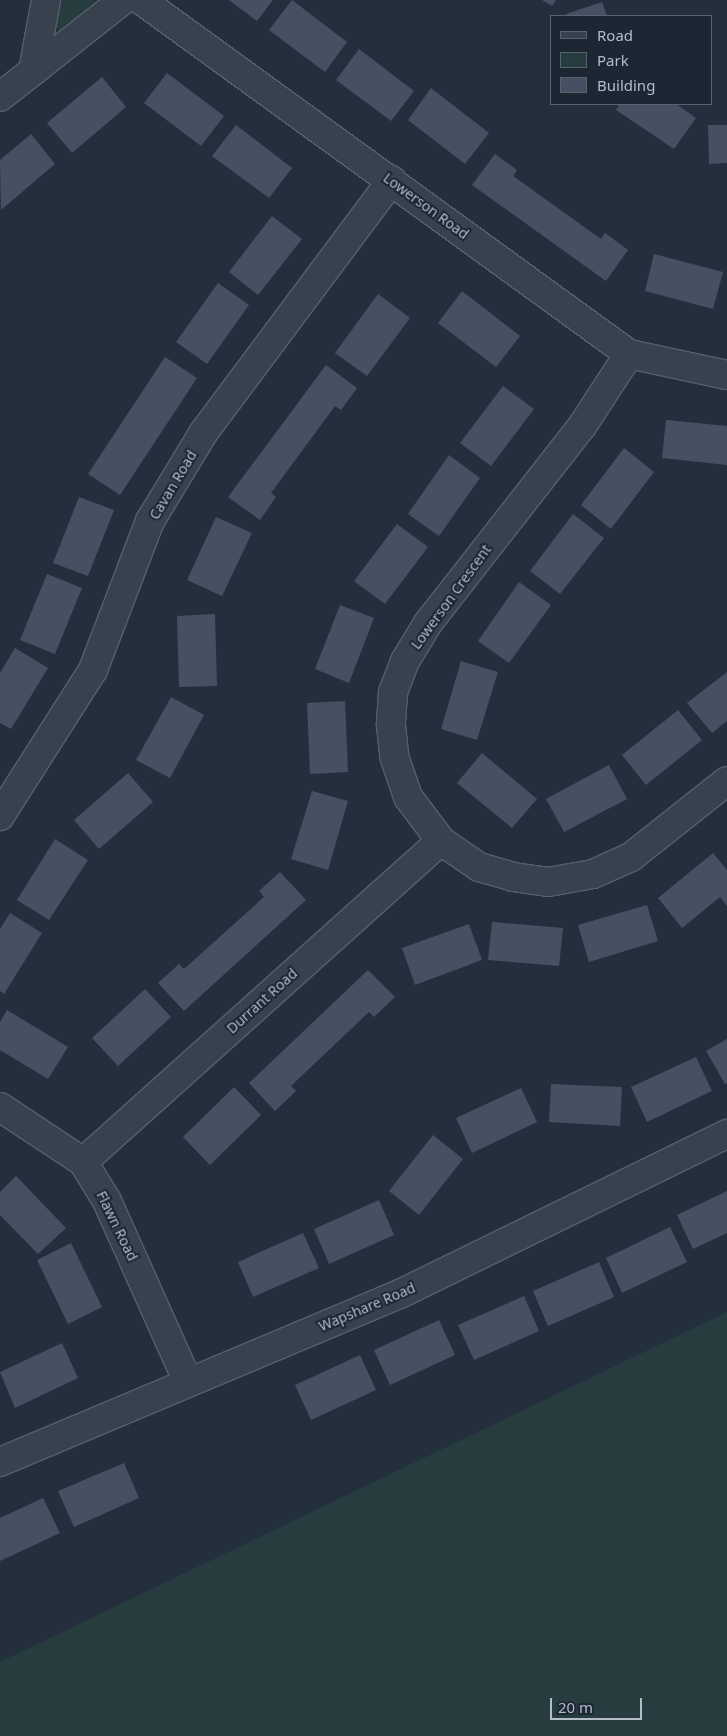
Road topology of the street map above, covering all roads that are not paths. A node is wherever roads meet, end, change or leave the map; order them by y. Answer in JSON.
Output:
{"nodes":[{"id":1,"x":46,"y":0,"type":"edge"},
{"id":2,"x":123,"y":0,"type":"edge"},
{"id":3,"x":141,"y":0,"type":"edge"},
{"id":4,"x":33,"y":71,"type":"junction"},
{"id":5,"x":0,"y":97,"type":"edge"},
{"id":6,"x":392,"y":180,"type":"junction"},
{"id":7,"x":629,"y":354,"type":"junction"},
{"id":8,"x":727,"y":375,"type":"edge"},
{"id":9,"x":727,"y":781,"type":"edge"},
{"id":10,"x":0,"y":816,"type":"edge"},
{"id":11,"x":441,"y":841,"type":"junction"},
{"id":12,"x":0,"y":1107,"type":"edge"},
{"id":13,"x":727,"y":1134,"type":"edge"},
{"id":14,"x":83,"y":1162,"type":"junction"},
{"id":15,"x":188,"y":1382,"type":"junction"},
{"id":16,"x":0,"y":1462,"type":"edge"}],
"edges":[{"from":1,"to":4,"type":"street"},
{"from":2,"to":4,"type":"street"},
{"from":3,"to":6,"type":"street","name":"Lowerson Road"},
{"from":4,"to":5,"type":"street"},
{"from":6,"to":7,"type":"street","name":"Lowerson Road"},
{"from":6,"to":10,"type":"street","name":"Cavan Road"},
{"from":7,"to":8,"type":"street","name":"Lowerson Road"},
{"from":7,"to":11,"type":"street","name":"Lowerson Crescent"},
{"from":9,"to":11,"type":"street","name":"Lowerson Crescent"},
{"from":11,"to":14,"type":"street","name":"Durrant Road"},
{"from":12,"to":14,"type":"street","name":"Flawn Road"},
{"from":13,"to":15,"type":"street","name":"Wapshare Road"},
{"from":14,"to":15,"type":"street","name":"Flawn Road"},
{"from":15,"to":16,"type":"street","name":"Wapshare Road"}]}
